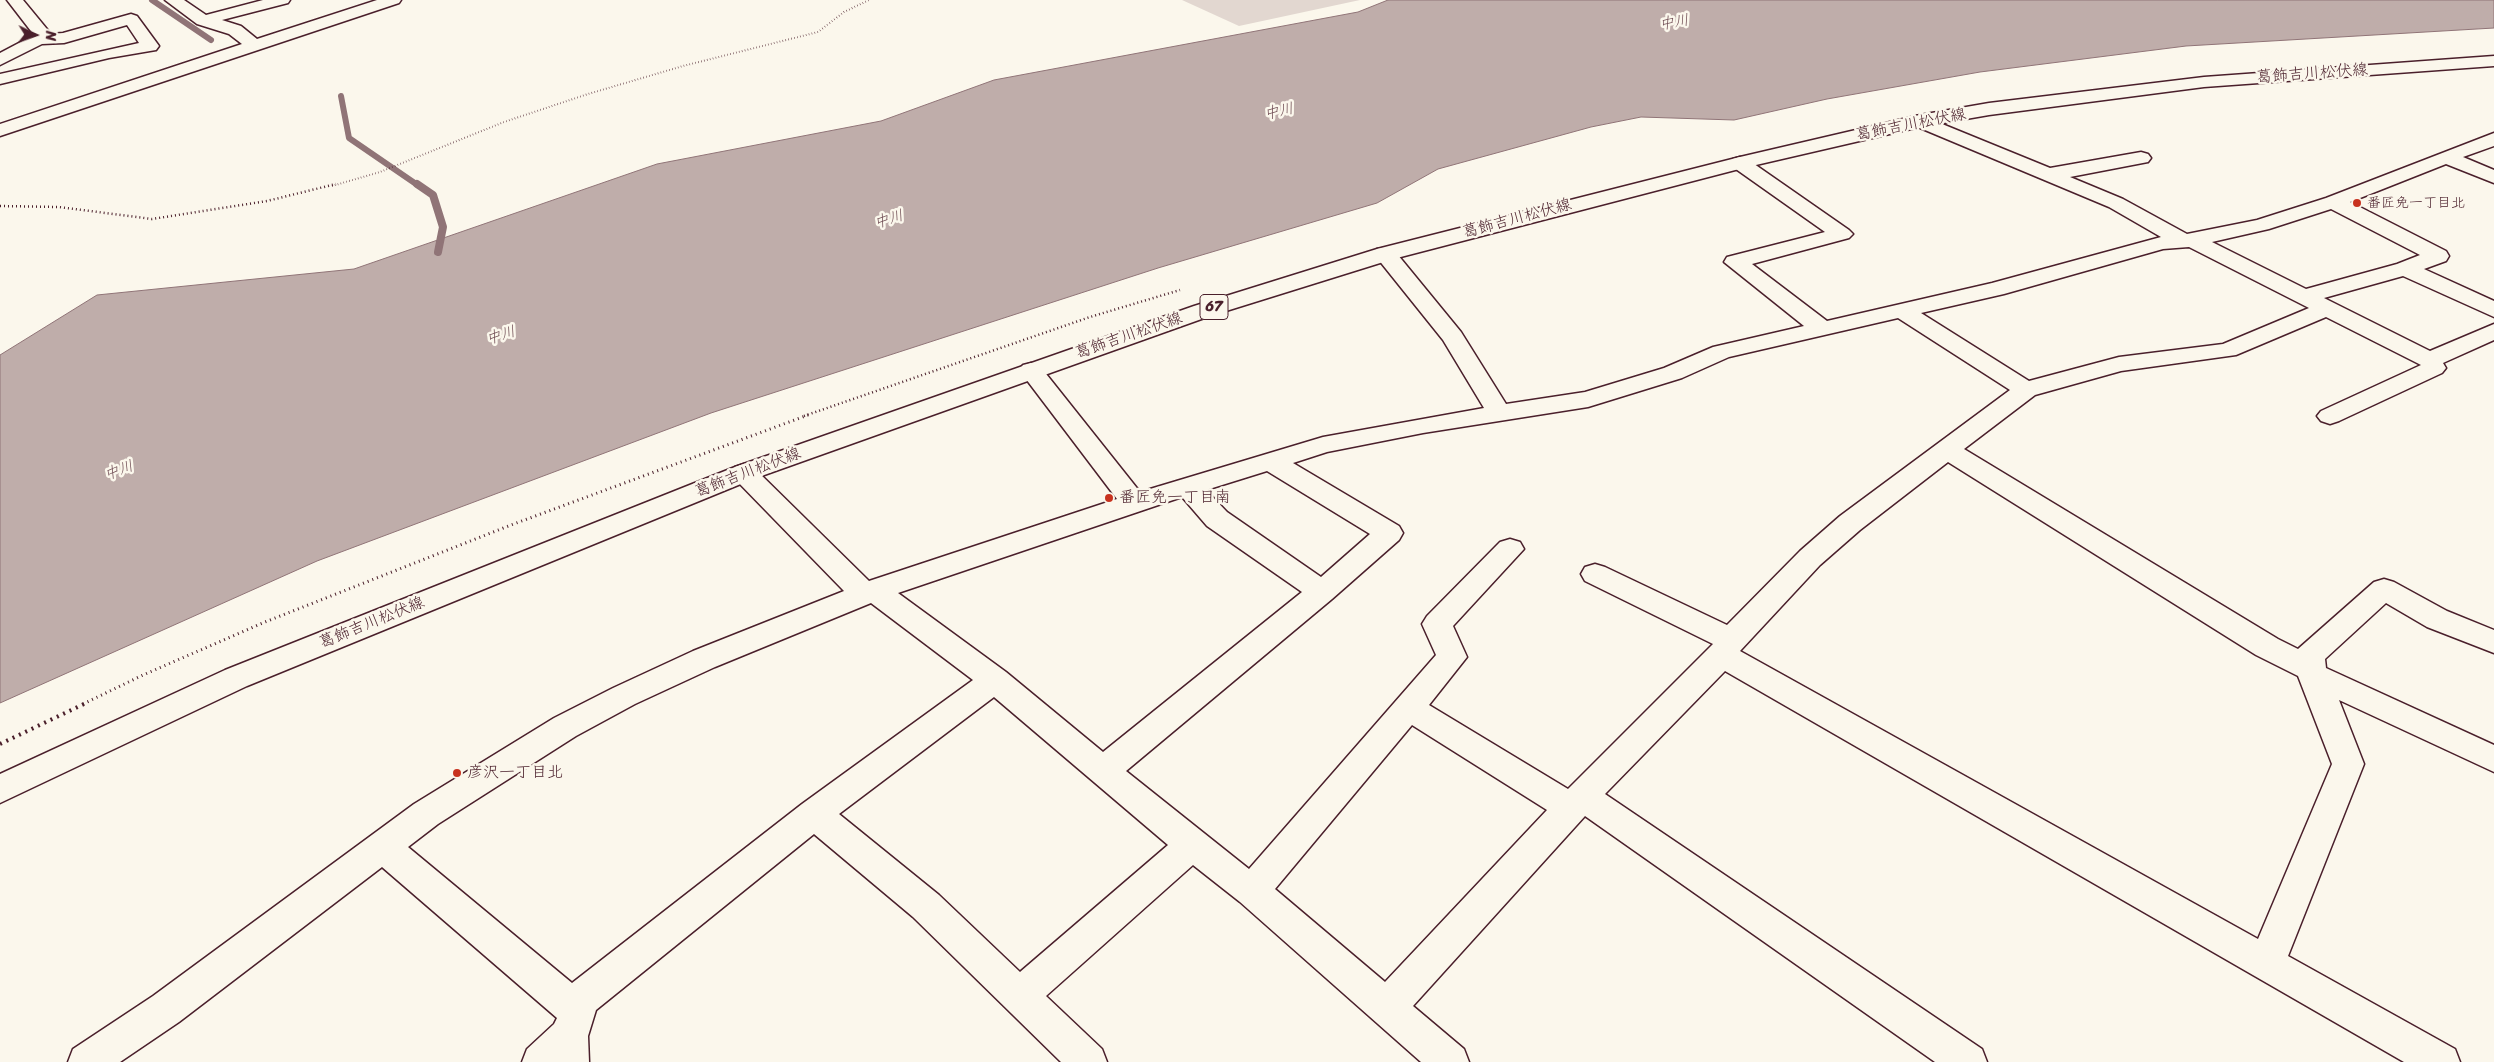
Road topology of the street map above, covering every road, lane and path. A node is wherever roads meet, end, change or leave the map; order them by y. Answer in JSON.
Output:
{"nodes":[{"id":1,"x":173,"y":0,"type":"edge"},
{"id":2,"x":282,"y":0,"type":"edge"},
{"id":3,"x":393,"y":0,"type":"edge"},
{"id":4,"x":869,"y":0,"type":"edge"},
{"id":5,"x":15,"y":8,"type":"edge"},
{"id":6,"x":203,"y":20,"type":"junction"},
{"id":7,"x":42,"y":39,"type":"junction"},
{"id":8,"x":254,"y":46,"type":"junction"},
{"id":9,"x":0,"y":60,"type":"edge"},
{"id":10,"x":2494,"y":61,"type":"edge"},
{"id":11,"x":86,"y":73,"type":"junction"},
{"id":12,"x":0,"y":79,"type":"edge"},
{"id":13,"x":38,"y":99,"type":"dead end"},
{"id":14,"x":1920,"y":122,"type":"junction"},
{"id":15,"x":0,"y":130,"type":"edge"},
{"id":16,"x":2494,"y":139,"type":"edge"},
{"id":17,"x":2446,"y":157,"type":"junction"},
{"id":18,"x":2141,"y":158,"type":"dead end"},
{"id":19,"x":1740,"y":163,"type":"junction"},
{"id":20,"x":2047,"y":175,"type":"junction"},
{"id":21,"x":2494,"y":178,"type":"edge"},
{"id":22,"x":2333,"y":202,"type":"junction"},
{"id":23,"x":0,"y":206,"type":"edge"},
{"id":24,"x":2187,"y":240,"type":"junction"},
{"id":25,"x":1385,"y":254,"type":"junction"},
{"id":26,"x":2405,"y":269,"type":"junction"},
{"id":27,"x":2315,"y":302,"type":"junction"},
{"id":28,"x":2494,"y":310,"type":"edge"},
{"id":29,"x":1904,"y":312,"type":"junction"},
{"id":30,"x":1823,"y":329,"type":"junction"},
{"id":31,"x":2494,"y":332,"type":"edge"},
{"id":32,"x":2430,"y":360,"type":"junction"},
{"id":33,"x":1031,"y":370,"type":"junction"},
{"id":34,"x":2026,"y":390,"type":"junction"},
{"id":35,"x":1500,"y":414,"type":"junction"},
{"id":36,"x":2330,"y":416,"type":"dead end"},
{"id":37,"x":1947,"y":450,"type":"junction"},
{"id":38,"x":1272,"y":462,"type":"junction"},
{"id":39,"x":744,"y":473,"type":"junction"},
{"id":40,"x":1188,"y":487,"type":"junction"},
{"id":41,"x":1134,"y":503,"type":"junction"},
{"id":42,"x":1510,"y":549,"type":"dead end"},
{"id":43,"x":1595,"y":574,"type":"dead end"},
{"id":44,"x":869,"y":592,"type":"junction"},
{"id":45,"x":1322,"y":592,"type":"junction"},
{"id":46,"x":2494,"y":642,"type":"edge"},
{"id":47,"x":1726,"y":647,"type":"junction"},
{"id":48,"x":2312,"y":672,"type":"junction"},
{"id":49,"x":995,"y":680,"type":"junction"},
{"id":50,"x":1408,"y":707,"type":"junction"},
{"id":51,"x":2494,"y":759,"type":"edge"},
{"id":52,"x":1103,"y":771,"type":"junction"},
{"id":53,"x":0,"y":789,"type":"edge"},
{"id":54,"x":1576,"y":802,"type":"junction"},
{"id":55,"x":814,"y":814,"type":"junction"},
{"id":56,"x":1192,"y":845,"type":"junction"},
{"id":57,"x":382,"y":846,"type":"junction"},
{"id":58,"x":1252,"y":891,"type":"junction"},
{"id":59,"x":2267,"y":962,"type":"junction"},
{"id":60,"x":1020,"y":995,"type":"junction"},
{"id":61,"x":1386,"y":1008,"type":"junction"},
{"id":62,"x":571,"y":1035,"type":"edge"},
{"id":63,"x":87,"y":1062,"type":"edge"},
{"id":64,"x":541,"y":1062,"type":"edge"},
{"id":65,"x":1088,"y":1062,"type":"edge"},
{"id":66,"x":1450,"y":1062,"type":"edge"},
{"id":67,"x":1968,"y":1062,"type":"edge"},
{"id":68,"x":2441,"y":1062,"type":"edge"}],
"edges":[{"from":1,"to":6,"type":"street"},
{"from":2,"to":6,"type":"street"},
{"from":3,"to":8,"type":"street"},
{"from":4,"to":23,"type":"path"},
{"from":5,"to":7,"type":"street"},
{"from":6,"to":8,"type":"street"},
{"from":7,"to":9,"type":"street"},
{"from":7,"to":11,"type":"street"},
{"from":8,"to":15,"type":"street"},
{"from":10,"to":14,"type":"street","name":"葛飾吉川松伏線","number":"67"},
{"from":11,"to":12,"type":"street"},
{"from":11,"to":13,"type":"street"},
{"from":14,"to":19,"type":"street","name":"葛飾吉川松伏線","number":"67"},
{"from":14,"to":20,"type":"street"},
{"from":16,"to":17,"type":"street"},
{"from":17,"to":21,"type":"street"},
{"from":17,"to":22,"type":"street"},
{"from":18,"to":20,"type":"street"},
{"from":19,"to":25,"type":"street","name":"葛飾吉川松伏線","number":"67"},
{"from":19,"to":30,"type":"street"},
{"from":20,"to":24,"type":"street"},
{"from":22,"to":24,"type":"street"},
{"from":22,"to":26,"type":"street"},
{"from":24,"to":27,"type":"street"},
{"from":24,"to":29,"type":"street"},
{"from":25,"to":33,"type":"street","name":"葛飾吉川松伏線","number":"67"},
{"from":25,"to":35,"type":"street"},
{"from":26,"to":27,"type":"street"},
{"from":26,"to":28,"type":"street"},
{"from":27,"to":32,"type":"street"},
{"from":27,"to":34,"type":"street"},
{"from":29,"to":30,"type":"street"},
{"from":29,"to":34,"type":"street"},
{"from":30,"to":35,"type":"street"},
{"from":31,"to":32,"type":"street"},
{"from":32,"to":36,"type":"street"},
{"from":33,"to":39,"type":"street","name":"葛飾吉川松伏線","number":"67"},
{"from":33,"to":41,"type":"street"},
{"from":34,"to":37,"type":"street"},
{"from":35,"to":38,"type":"street"},
{"from":37,"to":47,"type":"street"},
{"from":37,"to":48,"type":"street"},
{"from":38,"to":40,"type":"street"},
{"from":38,"to":45,"type":"street"},
{"from":39,"to":44,"type":"street"},
{"from":39,"to":53,"type":"street","name":"葛飾吉川松伏線","number":"67"},
{"from":40,"to":41,"type":"street"},
{"from":40,"to":45,"type":"street"},
{"from":41,"to":44,"type":"street"},
{"from":42,"to":50,"type":"street"},
{"from":43,"to":47,"type":"street"},
{"from":44,"to":49,"type":"street"},
{"from":44,"to":57,"type":"street"},
{"from":45,"to":52,"type":"street"},
{"from":46,"to":48,"type":"street"},
{"from":47,"to":54,"type":"street"},
{"from":47,"to":59,"type":"street"},
{"from":48,"to":51,"type":"street"},
{"from":48,"to":59,"type":"street"},
{"from":49,"to":52,"type":"street"},
{"from":49,"to":55,"type":"street"},
{"from":50,"to":54,"type":"street"},
{"from":50,"to":58,"type":"street"},
{"from":52,"to":56,"type":"street"},
{"from":54,"to":61,"type":"street"},
{"from":54,"to":67,"type":"street"},
{"from":55,"to":60,"type":"street"},
{"from":55,"to":62,"type":"street"},
{"from":56,"to":58,"type":"street"},
{"from":56,"to":60,"type":"street"},
{"from":57,"to":62,"type":"street"},
{"from":57,"to":63,"type":"street"},
{"from":58,"to":61,"type":"street"},
{"from":59,"to":68,"type":"street"},
{"from":60,"to":65,"type":"street"},
{"from":61,"to":66,"type":"street"},
{"from":62,"to":64,"type":"street"}]}
